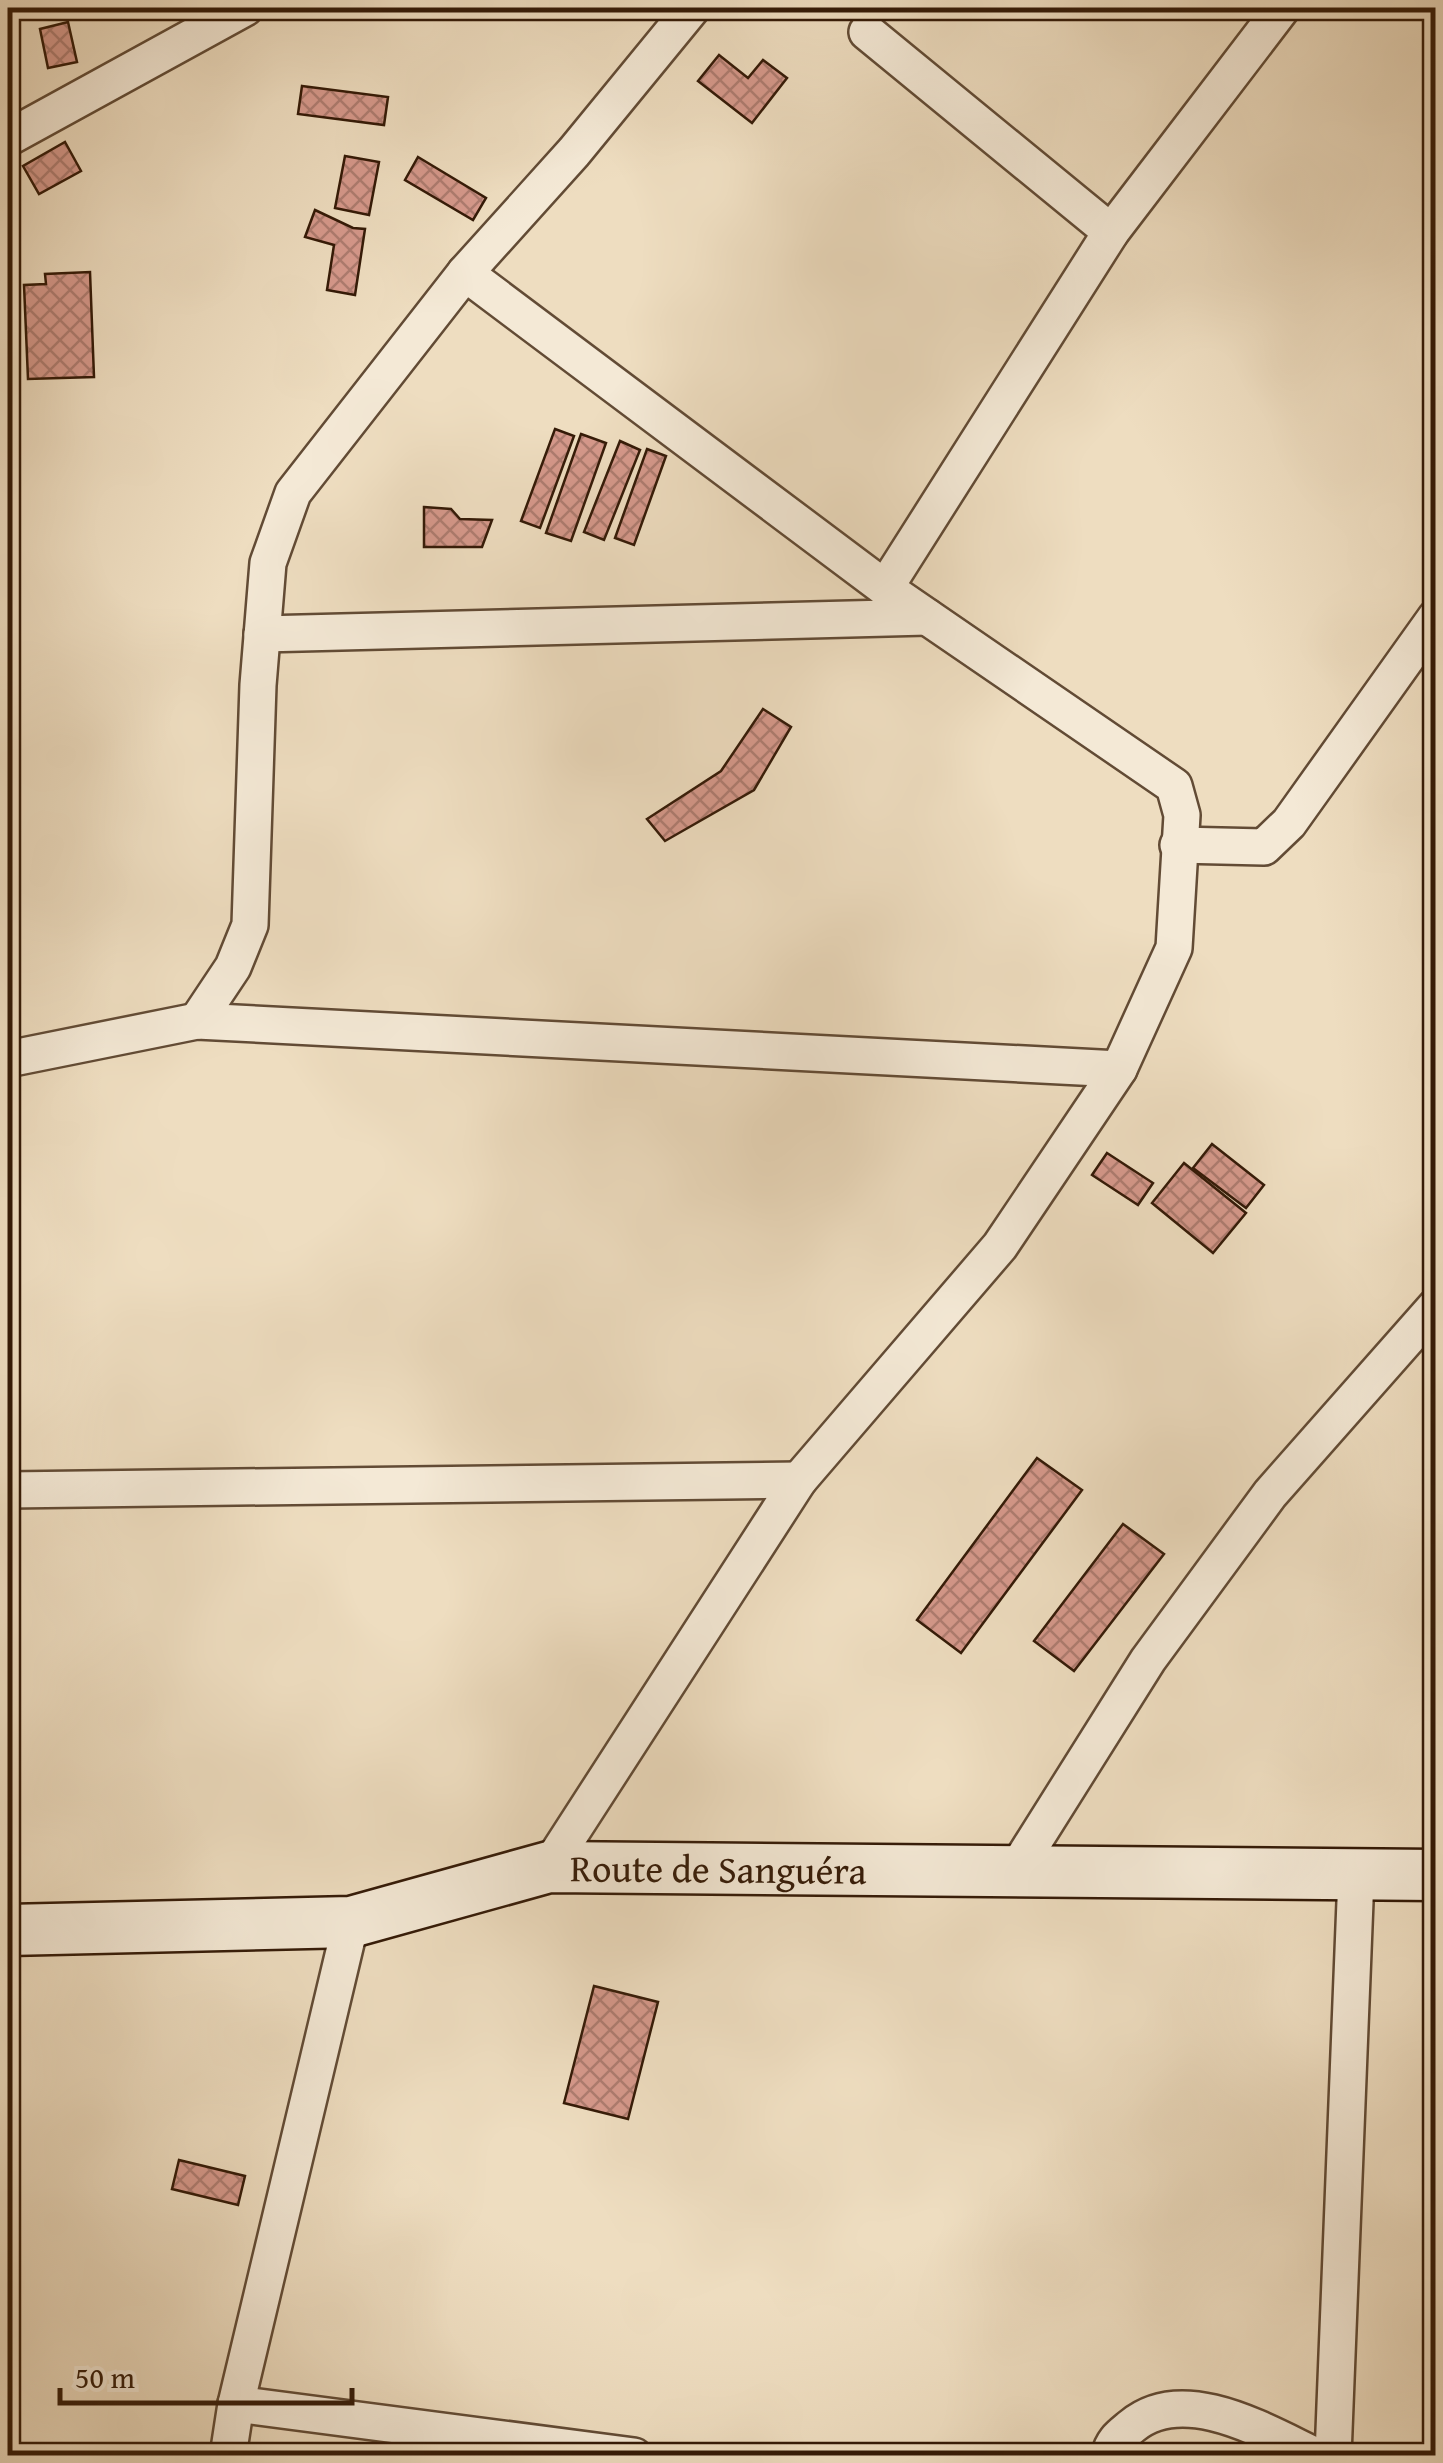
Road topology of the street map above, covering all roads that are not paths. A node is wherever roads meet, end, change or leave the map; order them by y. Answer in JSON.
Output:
{"nodes":[{"id":1,"x":246,"y":8,"type":"edge"},
{"id":2,"x":692,"y":8,"type":"edge"},
{"id":3,"x":1282,"y":8,"type":"edge"},
{"id":4,"x":867,"y":32,"type":"dead end"},
{"id":5,"x":8,"y":138,"type":"edge"},
{"id":6,"x":1111,"y":232,"type":"junction"},
{"id":7,"x":465,"y":273,"type":"junction"},
{"id":8,"x":885,"y":588,"type":"junction"},
{"id":9,"x":927,"y":617,"type":"junction"},
{"id":10,"x":1436,"y":617,"type":"edge"},
{"id":11,"x":262,"y":634,"type":"junction"},
{"id":12,"x":1178,"y":845,"type":"junction"},
{"id":13,"x":197,"y":1021,"type":"junction"},
{"id":14,"x":8,"y":1059,"type":"edge"},
{"id":15,"x":1119,"y":1069,"type":"junction"},
{"id":16,"x":1436,"y":1306,"type":"edge"},
{"id":17,"x":798,"y":1480,"type":"junction"},
{"id":18,"x":8,"y":1490,"type":"edge"},
{"id":19,"x":549,"y":1866,"type":"junction"},
{"id":20,"x":1014,"y":1873,"type":"junction"},
{"id":21,"x":1356,"y":1876,"type":"junction"},
{"id":22,"x":1436,"y":1876,"type":"edge"},
{"id":23,"x":352,"y":1922,"type":"junction"},
{"id":24,"x":8,"y":1930,"type":"edge"},
{"id":25,"x":236,"y":2404,"type":"junction"},
{"id":26,"x":228,"y":2456,"type":"edge"},
{"id":27,"x":634,"y":2456,"type":"edge"},
{"id":28,"x":1109,"y":2456,"type":"edge"},
{"id":29,"x":1316,"y":2456,"type":"edge"},
{"id":30,"x":1334,"y":2456,"type":"edge"}],
"edges":[{"from":1,"to":5,"type":"street"},
{"from":2,"to":7,"type":"street"},
{"from":3,"to":6,"type":"street"},
{"from":4,"to":6,"type":"street"},
{"from":6,"to":8,"type":"street"},
{"from":7,"to":8,"type":"street"},
{"from":7,"to":11,"type":"street"},
{"from":8,"to":9,"type":"street"},
{"from":9,"to":11,"type":"street"},
{"from":9,"to":12,"type":"street"},
{"from":10,"to":12,"type":"street"},
{"from":11,"to":13,"type":"street"},
{"from":12,"to":15,"type":"street"},
{"from":13,"to":14,"type":"street"},
{"from":13,"to":15,"type":"street"},
{"from":15,"to":17,"type":"street"},
{"from":16,"to":20,"type":"street"},
{"from":17,"to":18,"type":"street"},
{"from":17,"to":19,"type":"street"},
{"from":19,"to":20,"type":"street","name":"Route de Sanguéra"},
{"from":19,"to":23,"type":"street","name":"Route de Sanguéra"},
{"from":20,"to":21,"type":"street","name":"Route de Sanguéra"},
{"from":21,"to":22,"type":"street","name":"Route de Sanguéra"},
{"from":21,"to":30,"type":"street"},
{"from":23,"to":24,"type":"street","name":"Route de Sanguéra"},
{"from":23,"to":25,"type":"street"},
{"from":25,"to":26,"type":"street"},
{"from":25,"to":27,"type":"street"},
{"from":28,"to":29,"type":"street"}]}
